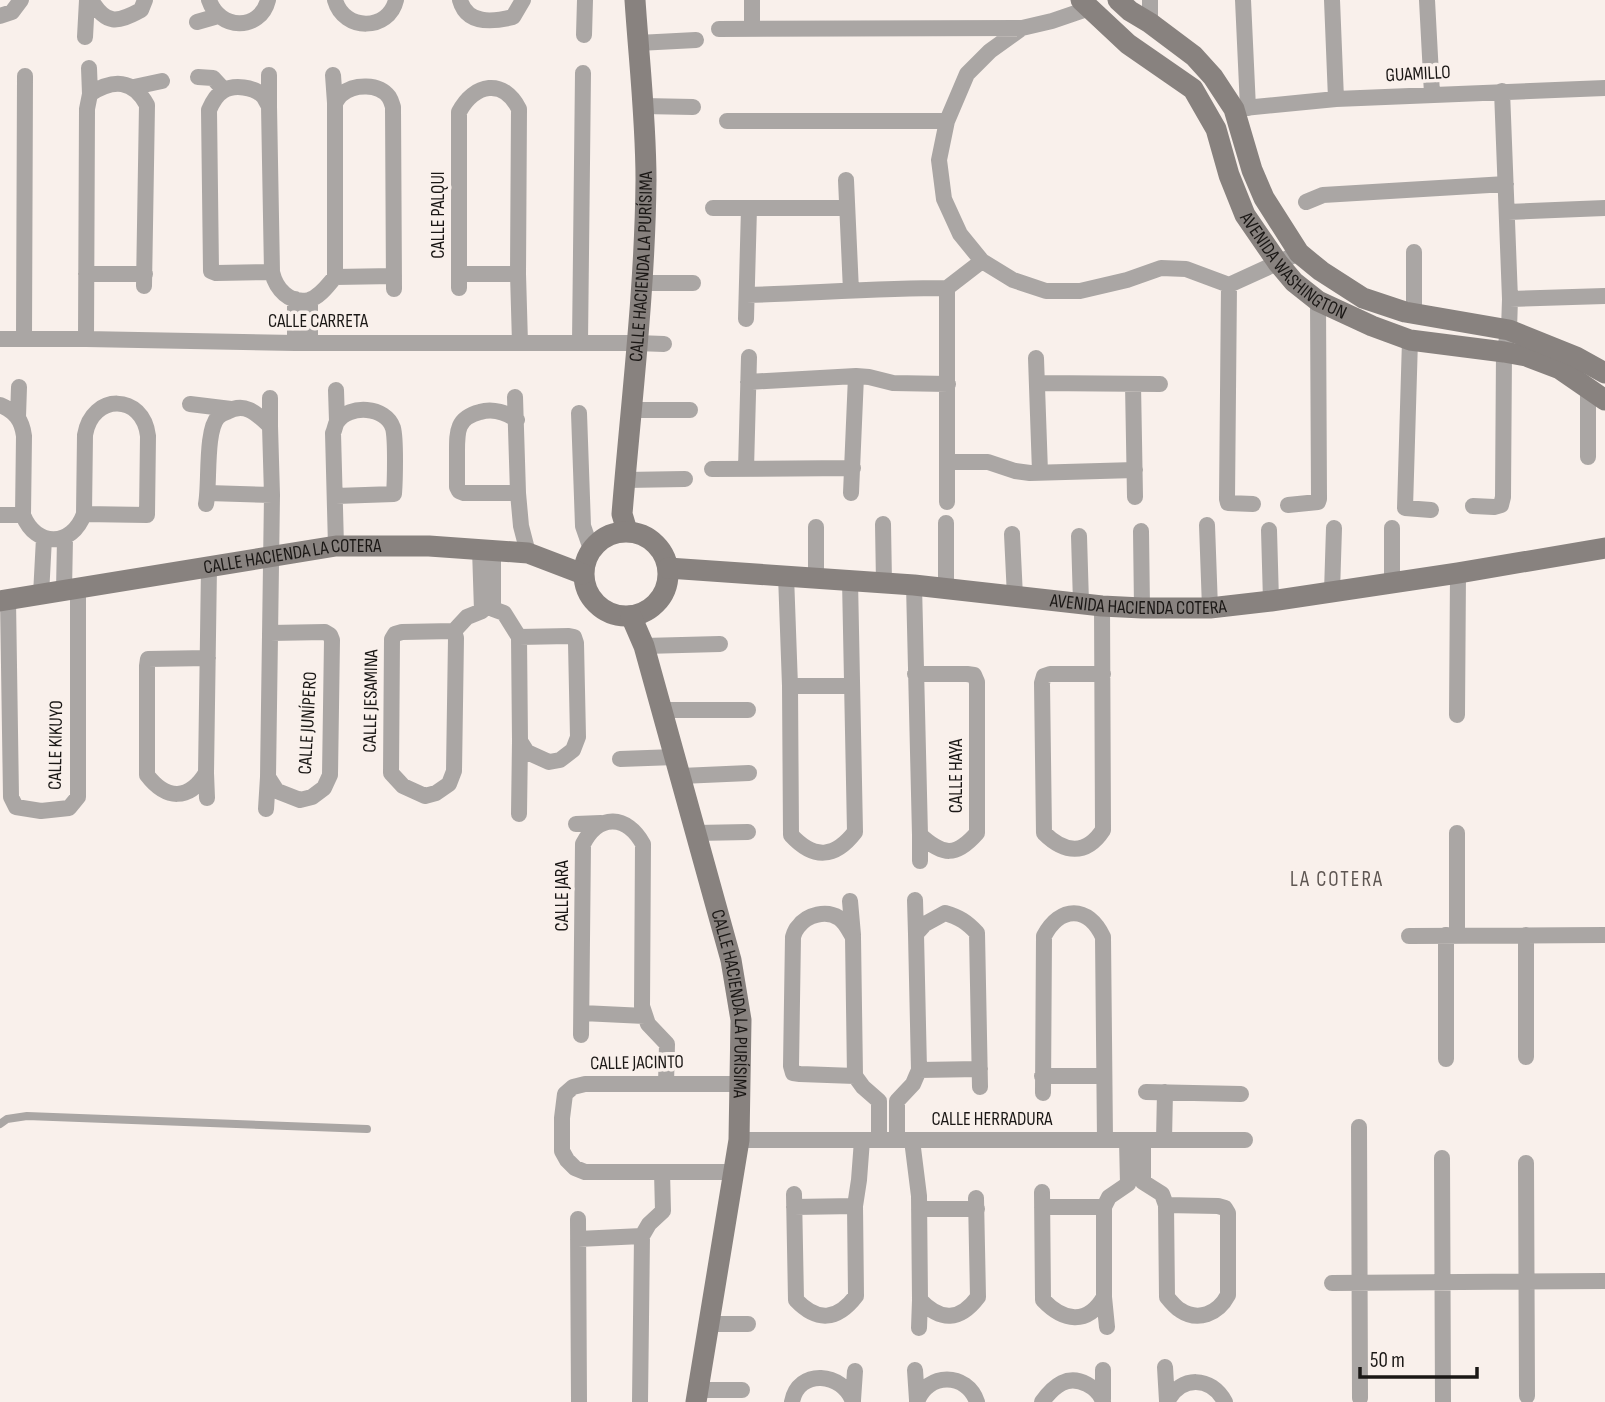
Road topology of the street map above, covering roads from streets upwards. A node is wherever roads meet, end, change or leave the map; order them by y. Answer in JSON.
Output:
{"nodes":[{"id":1,"x":21,"y":0,"type":"edge"},
{"id":2,"x":89,"y":0,"type":"edge"},
{"id":3,"x":145,"y":0,"type":"edge"},
{"id":4,"x":209,"y":0,"type":"edge"},
{"id":5,"x":268,"y":0,"type":"edge"},
{"id":6,"x":396,"y":0,"type":"edge"},
{"id":7,"x":460,"y":0,"type":"edge"},
{"id":8,"x":523,"y":0,"type":"edge"},
{"id":9,"x":585,"y":0,"type":"edge"},
{"id":10,"x":635,"y":0,"type":"edge"},
{"id":11,"x":752,"y":0,"type":"edge"},
{"id":12,"x":1118,"y":0,"type":"edge"},
{"id":13,"x":1150,"y":0,"type":"edge"},
{"id":14,"x":1243,"y":0,"type":"edge"},
{"id":15,"x":1332,"y":0,"type":"edge"},
{"id":16,"x":1427,"y":0,"type":"edge"},
{"id":17,"x":335,"y":1,"type":"edge"},
{"id":18,"x":1085,"y":4,"type":"edge"},
{"id":19,"x":0,"y":16,"type":"edge"},
{"id":20,"x":218,"y":16,"type":"junction"},
{"id":21,"x":197,"y":22,"type":"dead end"},
{"id":22,"x":1150,"y":23,"type":"junction"},
{"id":23,"x":335,"y":26,"type":"dead end"},
{"id":24,"x":752,"y":28,"type":"junction"},
{"id":25,"x":1022,"y":28,"type":"junction"},
{"id":26,"x":719,"y":29,"type":"dead end"},
{"id":27,"x":584,"y":35,"type":"dead end"},
{"id":28,"x":85,"y":37,"type":"dead end"},
{"id":29,"x":695,"y":40,"type":"dead end"},
{"id":30,"x":638,"y":43,"type":"junction"},
{"id":31,"x":89,"y":68,"type":"dead end"},
{"id":32,"x":583,"y":73,"type":"dead end"},
{"id":33,"x":269,"y":75,"type":"dead end"},
{"id":34,"x":333,"y":75,"type":"dead end"},
{"id":35,"x":24,"y":76,"type":"dead end"},
{"id":36,"x":198,"y":77,"type":"dead end"},
{"id":37,"x":162,"y":81,"type":"dead end"},
{"id":38,"x":134,"y":87,"type":"junction"},
{"id":39,"x":1605,"y":88,"type":"edge"},
{"id":40,"x":224,"y":90,"type":"junction"},
{"id":41,"x":1502,"y":91,"type":"junction"},
{"id":42,"x":90,"y":94,"type":"junction"},
{"id":43,"x":1432,"y":94,"type":"junction"},
{"id":44,"x":1336,"y":99,"type":"junction"},
{"id":45,"x":335,"y":103,"type":"junction"},
{"id":46,"x":269,"y":106,"type":"junction"},
{"id":47,"x":643,"y":106,"type":"junction"},
{"id":48,"x":693,"y":107,"type":"dead end"},
{"id":49,"x":1241,"y":108,"type":"junction"},
{"id":50,"x":727,"y":121,"type":"dead end"},
{"id":51,"x":947,"y":121,"type":"junction"},
{"id":52,"x":846,"y":180,"type":"dead end"},
{"id":53,"x":1506,"y":184,"type":"junction"},
{"id":54,"x":1306,"y":202,"type":"dead end"},
{"id":55,"x":713,"y":208,"type":"dead end"},
{"id":56,"x":749,"y":208,"type":"junction"},
{"id":57,"x":846,"y":208,"type":"junction"},
{"id":58,"x":1605,"y":208,"type":"edge"},
{"id":59,"x":1508,"y":212,"type":"junction"},
{"id":60,"x":1414,"y":252,"type":"dead end"},
{"id":61,"x":1299,"y":253,"type":"junction"},
{"id":62,"x":982,"y":261,"type":"junction"},
{"id":63,"x":1278,"y":263,"type":"junction"},
{"id":64,"x":272,"y":272,"type":"junction"},
{"id":65,"x":86,"y":274,"type":"junction"},
{"id":66,"x":518,"y":274,"type":"junction"},
{"id":67,"x":335,"y":277,"type":"junction"},
{"id":68,"x":642,"y":283,"type":"junction"},
{"id":69,"x":693,"y":283,"type":"dead end"},
{"id":70,"x":1229,"y":285,"type":"junction"},
{"id":71,"x":947,"y":288,"type":"junction"},
{"id":72,"x":851,"y":291,"type":"junction"},
{"id":73,"x":747,"y":295,"type":"junction"},
{"id":74,"x":1605,"y":296,"type":"edge"},
{"id":75,"x":1510,"y":299,"type":"junction"},
{"id":76,"x":303,"y":300,"type":"junction"},
{"id":77,"x":1318,"y":302,"type":"junction"},
{"id":78,"x":1414,"y":314,"type":"junction"},
{"id":79,"x":746,"y":319,"type":"dead end"},
{"id":80,"x":1509,"y":330,"type":"junction"},
{"id":81,"x":0,"y":339,"type":"edge"},
{"id":82,"x":23,"y":339,"type":"junction"},
{"id":83,"x":86,"y":339,"type":"junction"},
{"id":84,"x":1410,"y":341,"type":"junction"},
{"id":85,"x":302,"y":343,"type":"junction"},
{"id":86,"x":520,"y":343,"type":"junction"},
{"id":87,"x":580,"y":343,"type":"junction"},
{"id":88,"x":637,"y":343,"type":"junction"},
{"id":89,"x":664,"y":344,"type":"dead end"},
{"id":90,"x":1504,"y":352,"type":"junction"},
{"id":91,"x":749,"y":357,"type":"dead end"},
{"id":92,"x":1037,"y":358,"type":"dead end"},
{"id":93,"x":1605,"y":373,"type":"edge"},
{"id":94,"x":856,"y":376,"type":"junction"},
{"id":95,"x":748,"y":382,"type":"junction"},
{"id":96,"x":1038,"y":383,"type":"junction"},
{"id":97,"x":948,"y":384,"type":"junction"},
{"id":98,"x":1133,"y":384,"type":"junction"},
{"id":99,"x":1160,"y":384,"type":"dead end"},
{"id":100,"x":19,"y":387,"type":"dead end"},
{"id":101,"x":337,"y":390,"type":"dead end"},
{"id":102,"x":1596,"y":394,"type":"edge"},
{"id":103,"x":91,"y":396,"type":"dead end"},
{"id":104,"x":515,"y":397,"type":"dead end"},
{"id":105,"x":270,"y":398,"type":"dead end"},
{"id":106,"x":190,"y":404,"type":"dead end"},
{"id":107,"x":0,"y":405,"type":"edge"},
{"id":108,"x":236,"y":408,"type":"junction"},
{"id":109,"x":631,"y":410,"type":"junction"},
{"id":110,"x":690,"y":410,"type":"dead end"},
{"id":111,"x":579,"y":413,"type":"dead end"},
{"id":112,"x":91,"y":416,"type":"junction"},
{"id":113,"x":18,"y":417,"type":"junction"},
{"id":114,"x":337,"y":421,"type":"junction"},
{"id":115,"x":517,"y":421,"type":"junction"},
{"id":116,"x":270,"y":426,"type":"junction"},
{"id":117,"x":1588,"y":457,"type":"dead end"},
{"id":118,"x":947,"y":462,"type":"junction"},
{"id":119,"x":853,"y":468,"type":"junction"},
{"id":120,"x":712,"y":469,"type":"dead end"},
{"id":121,"x":747,"y":470,"type":"junction"},
{"id":122,"x":1135,"y":470,"type":"junction"},
{"id":123,"x":1040,"y":472,"type":"junction"},
{"id":124,"x":685,"y":479,"type":"dead end"},
{"id":125,"x":625,"y":480,"type":"junction"},
{"id":126,"x":517,"y":493,"type":"junction"},
{"id":127,"x":852,"y":493,"type":"dead end"},
{"id":128,"x":272,"y":495,"type":"junction"},
{"id":129,"x":336,"y":496,"type":"junction"},
{"id":130,"x":1135,"y":497,"type":"dead end"},
{"id":131,"x":947,"y":502,"type":"dead end"},
{"id":132,"x":1253,"y":504,"type":"dead end"},
{"id":133,"x":1287,"y":505,"type":"dead end"},
{"id":134,"x":1473,"y":506,"type":"dead end"},
{"id":135,"x":1431,"y":510,"type":"dead end"},
{"id":136,"x":84,"y":514,"type":"junction"},
{"id":137,"x":0,"y":515,"type":"edge"},
{"id":138,"x":23,"y":515,"type":"junction"},
{"id":139,"x":946,"y":523,"type":"dead end"},
{"id":140,"x":883,"y":524,"type":"dead end"},
{"id":141,"x":1207,"y":524,"type":"dead end"},
{"id":142,"x":816,"y":527,"type":"dead end"},
{"id":143,"x":1334,"y":527,"type":"dead end"},
{"id":144,"x":1392,"y":528,"type":"dead end"},
{"id":145,"x":1269,"y":530,"type":"dead end"},
{"id":146,"x":627,"y":531,"type":"junction"},
{"id":147,"x":1141,"y":531,"type":"dead end"},
{"id":148,"x":1012,"y":534,"type":"dead end"},
{"id":149,"x":1079,"y":536,"type":"dead end"},
{"id":150,"x":54,"y":538,"type":"junction"},
{"id":151,"x":336,"y":547,"type":"junction"},
{"id":152,"x":1605,"y":548,"type":"edge"},
{"id":153,"x":487,"y":549,"type":"junction"},
{"id":154,"x":592,"y":549,"type":"junction"},
{"id":155,"x":528,"y":553,"type":"junction"},
{"id":156,"x":270,"y":557,"type":"junction"},
{"id":157,"x":209,"y":567,"type":"junction"},
{"id":158,"x":668,"y":568,"type":"junction"},
{"id":159,"x":1458,"y":573,"type":"junction"},
{"id":160,"x":583,"y":575,"type":"junction"},
{"id":161,"x":786,"y":575,"type":"junction"},
{"id":162,"x":816,"y":577,"type":"junction"},
{"id":163,"x":850,"y":580,"type":"junction"},
{"id":164,"x":1392,"y":582,"type":"junction"},
{"id":165,"x":884,"y":583,"type":"junction"},
{"id":166,"x":914,"y":585,"type":"junction"},
{"id":167,"x":946,"y":589,"type":"junction"},
{"id":168,"x":71,"y":590,"type":"junction"},
{"id":169,"x":1332,"y":592,"type":"junction"},
{"id":170,"x":41,"y":594,"type":"junction"},
{"id":171,"x":1015,"y":597,"type":"junction"},
{"id":172,"x":4,"y":601,"type":"edge"},
{"id":173,"x":1270,"y":601,"type":"junction"},
{"id":174,"x":1081,"y":603,"type":"junction"},
{"id":175,"x":1102,"y":606,"type":"junction"},
{"id":176,"x":1210,"y":607,"type":"junction"},
{"id":177,"x":1142,"y":608,"type":"junction"},
{"id":178,"x":631,"y":615,"type":"junction"},
{"id":179,"x":454,"y":631,"type":"junction"},
{"id":180,"x":270,"y":633,"type":"junction"},
{"id":181,"x":519,"y":637,"type":"junction"},
{"id":182,"x":720,"y":644,"type":"dead end"},
{"id":183,"x":644,"y":646,"type":"junction"},
{"id":184,"x":208,"y":658,"type":"junction"},
{"id":185,"x":915,"y":674,"type":"junction"},
{"id":186,"x":1103,"y":674,"type":"junction"},
{"id":187,"x":790,"y":686,"type":"junction"},
{"id":188,"x":852,"y":686,"type":"junction"},
{"id":189,"x":662,"y":710,"type":"junction"},
{"id":190,"x":748,"y":710,"type":"dead end"},
{"id":191,"x":1457,"y":715,"type":"dead end"},
{"id":192,"x":520,"y":741,"type":"junction"},
{"id":193,"x":620,"y":759,"type":"dead end"},
{"id":194,"x":678,"y":766,"type":"junction"},
{"id":195,"x":206,"y":773,"type":"junction"},
{"id":196,"x":749,"y":773,"type":"dead end"},
{"id":197,"x":268,"y":777,"type":"junction"},
{"id":198,"x":207,"y":798,"type":"dead end"},
{"id":199,"x":266,"y":809,"type":"dead end"},
{"id":200,"x":519,"y":814,"type":"dead end"},
{"id":201,"x":601,"y":823,"type":"junction"},
{"id":202,"x":576,"y":824,"type":"dead end"},
{"id":203,"x":748,"y":832,"type":"dead end"},
{"id":204,"x":696,"y":833,"type":"junction"},
{"id":205,"x":1457,"y":833,"type":"dead end"},
{"id":206,"x":920,"y":835,"type":"junction"},
{"id":207,"x":919,"y":861,"type":"dead end"},
{"id":208,"x":915,"y":900,"type":"dead end"},
{"id":209,"x":850,"y":901,"type":"dead end"},
{"id":210,"x":916,"y":934,"type":"junction"},
{"id":211,"x":1526,"y":935,"type":"junction"},
{"id":212,"x":1605,"y":935,"type":"edge"},
{"id":213,"x":1409,"y":936,"type":"dead end"},
{"id":214,"x":1451,"y":936,"type":"junction"},
{"id":215,"x":853,"y":937,"type":"junction"},
{"id":216,"x":582,"y":1013,"type":"junction"},
{"id":217,"x":645,"y":1016,"type":"junction"},
{"id":218,"x":581,"y":1035,"type":"dead end"},
{"id":219,"x":1526,"y":1057,"type":"dead end"},
{"id":220,"x":1446,"y":1059,"type":"dead end"},
{"id":221,"x":980,"y":1069,"type":"junction"},
{"id":222,"x":919,"y":1070,"type":"junction"},
{"id":223,"x":855,"y":1076,"type":"junction"},
{"id":224,"x":1042,"y":1076,"type":"junction"},
{"id":225,"x":1104,"y":1076,"type":"junction"},
{"id":226,"x":666,"y":1084,"type":"junction"},
{"id":227,"x":741,"y":1084,"type":"junction"},
{"id":228,"x":980,"y":1087,"type":"dead end"},
{"id":229,"x":1146,"y":1092,"type":"dead end"},
{"id":230,"x":1165,"y":1092,"type":"junction"},
{"id":231,"x":1043,"y":1093,"type":"dead end"},
{"id":232,"x":1241,"y":1094,"type":"dead end"},
{"id":233,"x":1359,"y":1127,"type":"dead end"},
{"id":234,"x":739,"y":1140,"type":"junction"},
{"id":235,"x":862,"y":1140,"type":"junction"},
{"id":236,"x":879,"y":1140,"type":"junction"},
{"id":237,"x":905,"y":1140,"type":"junction"},
{"id":238,"x":1105,"y":1140,"type":"junction"},
{"id":239,"x":1135,"y":1140,"type":"junction"},
{"id":240,"x":1164,"y":1140,"type":"junction"},
{"id":241,"x":1245,"y":1140,"type":"dead end"},
{"id":242,"x":1442,"y":1158,"type":"dead end"},
{"id":243,"x":1526,"y":1163,"type":"dead end"},
{"id":244,"x":663,"y":1172,"type":"junction"},
{"id":245,"x":734,"y":1172,"type":"junction"},
{"id":246,"x":1166,"y":1205,"type":"junction"},
{"id":247,"x":855,"y":1206,"type":"junction"},
{"id":248,"x":1104,"y":1207,"type":"junction"},
{"id":249,"x":919,"y":1209,"type":"junction"},
{"id":250,"x":578,"y":1219,"type":"dead end"},
{"id":251,"x":642,"y":1236,"type":"junction"},
{"id":252,"x":578,"y":1239,"type":"junction"},
{"id":253,"x":1443,"y":1282,"type":"junction"},
{"id":254,"x":1526,"y":1282,"type":"junction"},
{"id":255,"x":1605,"y":1282,"type":"edge"},
{"id":256,"x":1332,"y":1283,"type":"dead end"},
{"id":257,"x":1360,"y":1283,"type":"junction"},
{"id":258,"x":856,"y":1296,"type":"junction"},
{"id":259,"x":1104,"y":1297,"type":"junction"},
{"id":260,"x":1167,"y":1297,"type":"junction"},
{"id":261,"x":920,"y":1300,"type":"junction"},
{"id":262,"x":856,"y":1314,"type":"dead end"},
{"id":263,"x":1169,"y":1321,"type":"dead end"},
{"id":264,"x":710,"y":1324,"type":"junction"},
{"id":265,"x":748,"y":1324,"type":"dead end"},
{"id":266,"x":1107,"y":1327,"type":"dead end"},
{"id":267,"x":919,"y":1328,"type":"dead end"},
{"id":268,"x":1165,"y":1367,"type":"dead end"},
{"id":269,"x":915,"y":1370,"type":"dead end"},
{"id":270,"x":1103,"y":1370,"type":"dead end"},
{"id":271,"x":855,"y":1371,"type":"dead end"},
{"id":272,"x":742,"y":1390,"type":"dead end"},
{"id":273,"x":697,"y":1396,"type":"edge"},
{"id":274,"x":1527,"y":1396,"type":"dead end"},
{"id":275,"x":1360,"y":1398,"type":"dead end"},
{"id":276,"x":1103,"y":1400,"type":"edge"},
{"id":277,"x":853,"y":1401,"type":"edge"},
{"id":278,"x":917,"y":1401,"type":"edge"},
{"id":279,"x":579,"y":1402,"type":"edge"},
{"id":280,"x":640,"y":1402,"type":"edge"},
{"id":281,"x":792,"y":1402,"type":"edge"},
{"id":282,"x":977,"y":1402,"type":"edge"},
{"id":283,"x":1042,"y":1402,"type":"edge"},
{"id":284,"x":1167,"y":1402,"type":"edge"},
{"id":285,"x":1225,"y":1402,"type":"edge"},
{"id":286,"x":1443,"y":1402,"type":"edge"}],
"edges":[{"from":1,"to":19,"type":"street"},
{"from":2,"to":3,"type":"street"},
{"from":2,"to":28,"type":"street"},
{"from":4,"to":20,"type":"street"},
{"from":5,"to":20,"type":"street"},
{"from":6,"to":17,"type":"street"},
{"from":7,"to":8,"type":"street"},
{"from":9,"to":27,"type":"street"},
{"from":10,"to":30,"type":"street","name":"CALLE HACIENDA LA PURÍSIMA"},
{"from":11,"to":24,"type":"street"},
{"from":12,"to":22,"type":"street","name":"AVENIDA WASHINGTON"},
{"from":13,"to":22,"type":"street"},
{"from":14,"to":49,"type":"street"},
{"from":15,"to":44,"type":"street"},
{"from":16,"to":43,"type":"street"},
{"from":17,"to":23,"type":"street"},
{"from":18,"to":25,"type":"street"},
{"from":18,"to":63,"type":"street","name":"AVENIDA WASHINGTON"},
{"from":20,"to":21,"type":"street"},
{"from":22,"to":49,"type":"street","name":"AVENIDA WASHINGTON"},
{"from":24,"to":25,"type":"street"},
{"from":24,"to":26,"type":"street"},
{"from":25,"to":51,"type":"street"},
{"from":29,"to":30,"type":"street"},
{"from":30,"to":47,"type":"street","name":"CALLE HACIENDA LA PURÍSIMA"},
{"from":31,"to":42,"type":"street"},
{"from":32,"to":87,"type":"street"},
{"from":33,"to":46,"type":"street"},
{"from":34,"to":45,"type":"street"},
{"from":35,"to":82,"type":"street"},
{"from":36,"to":40,"type":"street"},
{"from":37,"to":38,"type":"street"},
{"from":38,"to":42,"type":"street"},
{"from":38,"to":65,"type":"street"},
{"from":39,"to":41,"type":"street","name":"GUAMILLO"},
{"from":40,"to":46,"type":"street"},
{"from":40,"to":64,"type":"street"},
{"from":41,"to":43,"type":"street","name":"GUAMILLO"},
{"from":41,"to":53,"type":"street"},
{"from":42,"to":65,"type":"street"},
{"from":43,"to":44,"type":"street","name":"GUAMILLO"},
{"from":44,"to":49,"type":"street","name":"GUAMILLO"},
{"from":45,"to":67,"type":"street"},
{"from":45,"to":67,"type":"street"},
{"from":46,"to":64,"type":"street"},
{"from":47,"to":48,"type":"street"},
{"from":47,"to":68,"type":"street","name":"CALLE HACIENDA LA PURÍSIMA"},
{"from":49,"to":61,"type":"street","name":"AVENIDA WASHINGTON"},
{"from":50,"to":51,"type":"street"},
{"from":51,"to":62,"type":"street"},
{"from":52,"to":57,"type":"street"},
{"from":53,"to":54,"type":"street"},
{"from":53,"to":59,"type":"street"},
{"from":55,"to":56,"type":"street"},
{"from":56,"to":57,"type":"street"},
{"from":56,"to":73,"type":"street"},
{"from":57,"to":72,"type":"street"},
{"from":58,"to":59,"type":"street"},
{"from":59,"to":75,"type":"street"},
{"from":60,"to":78,"type":"street"},
{"from":61,"to":63,"type":"street"},
{"from":61,"to":78,"type":"street","name":"AVENIDA WASHINGTON"},
{"from":62,"to":70,"type":"street"},
{"from":62,"to":71,"type":"street"},
{"from":63,"to":70,"type":"street"},
{"from":63,"to":77,"type":"street","name":"AVENIDA WASHINGTON"},
{"from":64,"to":76,"type":"street"},
{"from":65,"to":83,"type":"street"},
{"from":66,"to":66,"type":"street","name":"CALLE PALQUI"},
{"from":66,"to":86,"type":"street"},
{"from":67,"to":76,"type":"street"},
{"from":68,"to":69,"type":"street"},
{"from":68,"to":88,"type":"street","name":"CALLE HACIENDA LA PURÍSIMA"},
{"from":70,"to":132,"type":"street"},
{"from":71,"to":72,"type":"street"},
{"from":71,"to":97,"type":"street"},
{"from":72,"to":73,"type":"street"},
{"from":73,"to":79,"type":"street"},
{"from":74,"to":75,"type":"street"},
{"from":75,"to":80,"type":"street"},
{"from":76,"to":85,"type":"street"},
{"from":77,"to":84,"type":"street","name":"AVENIDA WASHINGTON"},
{"from":77,"to":133,"type":"street"},
{"from":78,"to":80,"type":"street","name":"AVENIDA WASHINGTON"},
{"from":80,"to":90,"type":"street"},
{"from":80,"to":93,"type":"street","name":"AVENIDA WASHINGTON"},
{"from":81,"to":82,"type":"street","name":"CALLE CARRETA"},
{"from":82,"to":83,"type":"street","name":"CALLE CARRETA"},
{"from":83,"to":85,"type":"street","name":"CALLE CARRETA"},
{"from":84,"to":90,"type":"street","name":"AVENIDA WASHINGTON"},
{"from":84,"to":135,"type":"street"},
{"from":85,"to":86,"type":"street","name":"CALLE CARRETA"},
{"from":86,"to":87,"type":"street","name":"CALLE CARRETA"},
{"from":87,"to":88,"type":"street","name":"CALLE CARRETA"},
{"from":88,"to":89,"type":"street","name":"CALLE CARRETA"},
{"from":88,"to":109,"type":"street","name":"CALLE HACIENDA LA PURÍSIMA"},
{"from":90,"to":102,"type":"street","name":"AVENIDA WASHINGTON"},
{"from":90,"to":134,"type":"street"},
{"from":91,"to":95,"type":"street"},
{"from":92,"to":96,"type":"street"},
{"from":94,"to":95,"type":"street"},
{"from":94,"to":97,"type":"street"},
{"from":94,"to":119,"type":"street"},
{"from":95,"to":121,"type":"street"},
{"from":96,"to":98,"type":"street"},
{"from":96,"to":123,"type":"street"},
{"from":97,"to":118,"type":"street"},
{"from":98,"to":99,"type":"street"},
{"from":98,"to":122,"type":"street"},
{"from":100,"to":113,"type":"street"},
{"from":101,"to":114,"type":"street"},
{"from":102,"to":117,"type":"street"},
{"from":103,"to":112,"type":"street"},
{"from":104,"to":115,"type":"street"},
{"from":105,"to":116,"type":"street","name":"CALLE JUNÍPERO"},
{"from":106,"to":108,"type":"street"},
{"from":107,"to":113,"type":"street"},
{"from":108,"to":116,"type":"street"},
{"from":108,"to":128,"type":"street"},
{"from":109,"to":110,"type":"street"},
{"from":109,"to":125,"type":"street","name":"CALLE HACIENDA LA PURÍSIMA"},
{"from":111,"to":154,"type":"street"},
{"from":112,"to":136,"type":"street"},
{"from":112,"to":136,"type":"street"},
{"from":113,"to":138,"type":"street"},
{"from":114,"to":129,"type":"street"},
{"from":114,"to":129,"type":"street"},
{"from":115,"to":126,"type":"street"},
{"from":115,"to":126,"type":"street"},
{"from":116,"to":128,"type":"street","name":"CALLE JUNÍPERO"},
{"from":118,"to":123,"type":"street"},
{"from":118,"to":131,"type":"street"},
{"from":119,"to":121,"type":"street"},
{"from":119,"to":127,"type":"street"},
{"from":120,"to":121,"type":"street"},
{"from":122,"to":123,"type":"street"},
{"from":122,"to":130,"type":"street"},
{"from":124,"to":125,"type":"street"},
{"from":125,"to":146,"type":"street","name":"CALLE HACIENDA LA PURÍSIMA"},
{"from":126,"to":155,"type":"street"},
{"from":128,"to":156,"type":"street","name":"CALLE JUNÍPERO"},
{"from":129,"to":151,"type":"street"},
{"from":136,"to":150,"type":"street"},
{"from":137,"to":138,"type":"street"},
{"from":138,"to":150,"type":"street"},
{"from":139,"to":167,"type":"street"},
{"from":140,"to":165,"type":"street"},
{"from":141,"to":176,"type":"street"},
{"from":142,"to":162,"type":"street"},
{"from":143,"to":169,"type":"street"},
{"from":144,"to":164,"type":"street"},
{"from":145,"to":173,"type":"street"},
{"from":146,"to":154,"type":"street"},
{"from":146,"to":158,"type":"street"},
{"from":147,"to":177,"type":"street"},
{"from":148,"to":171,"type":"street"},
{"from":149,"to":174,"type":"street"},
{"from":150,"to":168,"type":"street"},
{"from":150,"to":170,"type":"street"},
{"from":151,"to":153,"type":"street","name":"CALLE HACIENDA LA COTERA"},
{"from":151,"to":156,"type":"street","name":"CALLE HACIENDA LA COTERA"},
{"from":152,"to":159,"type":"street","name":"AVENIDA HACIENDA COTERA"},
{"from":153,"to":155,"type":"street","name":"CALLE HACIENDA LA COTERA"},
{"from":153,"to":179,"type":"street"},
{"from":153,"to":181,"type":"street"},
{"from":154,"to":160,"type":"street"},
{"from":155,"to":160,"type":"street","name":"CALLE HACIENDA LA COTERA"},
{"from":156,"to":157,"type":"street","name":"CALLE HACIENDA LA COTERA"},
{"from":156,"to":180,"type":"street","name":"CALLE JUNÍPERO"},
{"from":157,"to":168,"type":"street","name":"CALLE HACIENDA LA COTERA"},
{"from":157,"to":184,"type":"street"},
{"from":158,"to":161,"type":"street","name":"AVENIDA HACIENDA COTERA"},
{"from":158,"to":178,"type":"street"},
{"from":159,"to":164,"type":"street","name":"AVENIDA HACIENDA COTERA"},
{"from":159,"to":191,"type":"street"},
{"from":160,"to":178,"type":"street"},
{"from":161,"to":162,"type":"street","name":"AVENIDA HACIENDA COTERA"},
{"from":161,"to":187,"type":"street"},
{"from":162,"to":163,"type":"street","name":"AVENIDA HACIENDA COTERA"},
{"from":163,"to":165,"type":"street","name":"AVENIDA HACIENDA COTERA"},
{"from":163,"to":188,"type":"street"},
{"from":164,"to":169,"type":"street","name":"AVENIDA HACIENDA COTERA"},
{"from":165,"to":166,"type":"street","name":"AVENIDA HACIENDA COTERA"},
{"from":166,"to":167,"type":"street","name":"AVENIDA HACIENDA COTERA"},
{"from":166,"to":185,"type":"street","name":"CALLE HAYA"},
{"from":167,"to":171,"type":"street","name":"AVENIDA HACIENDA COTERA"},
{"from":168,"to":170,"type":"street","name":"CALLE HACIENDA LA COTERA"},
{"from":168,"to":172,"type":"street","name":"CALLE KIKUYO"},
{"from":169,"to":173,"type":"street","name":"AVENIDA HACIENDA COTERA"},
{"from":170,"to":172,"type":"street","name":"CALLE HACIENDA LA COTERA"},
{"from":171,"to":174,"type":"street","name":"AVENIDA HACIENDA COTERA"},
{"from":173,"to":176,"type":"street","name":"AVENIDA HACIENDA COTERA"},
{"from":174,"to":175,"type":"street","name":"AVENIDA HACIENDA COTERA"},
{"from":175,"to":177,"type":"street","name":"AVENIDA HACIENDA COTERA"},
{"from":175,"to":186,"type":"street"},
{"from":176,"to":177,"type":"street","name":"AVENIDA HACIENDA COTERA"},
{"from":178,"to":183,"type":"street","name":"CALLE HACIENDA LA PURÍSIMA"},
{"from":179,"to":179,"type":"street","name":"CALLE JESAMINA"},
{"from":180,"to":197,"type":"street","name":"CALLE JUNÍPERO"},
{"from":180,"to":197,"type":"street","name":"CALLE JUNÍPERO"},
{"from":181,"to":192,"type":"street"},
{"from":181,"to":192,"type":"street"},
{"from":182,"to":183,"type":"street"},
{"from":183,"to":189,"type":"street","name":"CALLE HACIENDA LA PURÍSIMA"},
{"from":184,"to":195,"type":"street"},
{"from":184,"to":195,"type":"street"},
{"from":185,"to":206,"type":"street","name":"CALLE HAYA"},
{"from":185,"to":206,"type":"street","name":"CALLE HAYA"},
{"from":186,"to":186,"type":"street"},
{"from":187,"to":188,"type":"street"},
{"from":187,"to":188,"type":"street"},
{"from":189,"to":190,"type":"street"},
{"from":189,"to":194,"type":"street","name":"CALLE HACIENDA LA PURÍSIMA"},
{"from":192,"to":200,"type":"street"},
{"from":193,"to":194,"type":"street"},
{"from":194,"to":196,"type":"street"},
{"from":194,"to":204,"type":"street","name":"CALLE HACIENDA LA PURÍSIMA"},
{"from":195,"to":198,"type":"street"},
{"from":197,"to":199,"type":"street"},
{"from":201,"to":202,"type":"street"},
{"from":201,"to":216,"type":"street","name":"CALLE JARA"},
{"from":201,"to":217,"type":"street"},
{"from":203,"to":204,"type":"street"},
{"from":204,"to":227,"type":"street","name":"CALLE HACIENDA LA PURÍSIMA"},
{"from":205,"to":214,"type":"street"},
{"from":206,"to":207,"type":"street"},
{"from":208,"to":210,"type":"street"},
{"from":209,"to":215,"type":"street"},
{"from":210,"to":221,"type":"street"},
{"from":210,"to":222,"type":"street"},
{"from":211,"to":212,"type":"street"},
{"from":211,"to":214,"type":"street"},
{"from":211,"to":219,"type":"street"},
{"from":213,"to":214,"type":"street"},
{"from":214,"to":220,"type":"street"},
{"from":215,"to":223,"type":"street"},
{"from":215,"to":223,"type":"street"},
{"from":216,"to":217,"type":"street"},
{"from":216,"to":218,"type":"street","name":"CALLE JARA"},
{"from":217,"to":226,"type":"street"},
{"from":221,"to":222,"type":"street"},
{"from":221,"to":228,"type":"street"},
{"from":222,"to":237,"type":"street"},
{"from":223,"to":236,"type":"street"},
{"from":224,"to":225,"type":"street"},
{"from":224,"to":225,"type":"street"},
{"from":224,"to":231,"type":"street"},
{"from":225,"to":238,"type":"street"},
{"from":226,"to":227,"type":"street","name":"CALLE JACINTO"},
{"from":226,"to":244,"type":"street","name":"CALLE JACINTO"},
{"from":227,"to":234,"type":"street","name":"CALLE HACIENDA LA PURÍSIMA"},
{"from":229,"to":230,"type":"street"},
{"from":230,"to":232,"type":"street"},
{"from":230,"to":240,"type":"street"},
{"from":233,"to":257,"type":"street"},
{"from":234,"to":235,"type":"street","name":"CALLE HERRADURA"},
{"from":234,"to":245,"type":"street","name":"CALLE HACIENDA LA PURÍSIMA"},
{"from":235,"to":236,"type":"street","name":"CALLE HERRADURA"},
{"from":235,"to":247,"type":"street"},
{"from":236,"to":237,"type":"street","name":"CALLE HERRADURA"},
{"from":237,"to":238,"type":"street","name":"CALLE HERRADURA"},
{"from":237,"to":249,"type":"street"},
{"from":238,"to":239,"type":"street","name":"CALLE HERRADURA"},
{"from":239,"to":240,"type":"street","name":"CALLE HERRADURA"},
{"from":239,"to":246,"type":"street"},
{"from":239,"to":248,"type":"street"},
{"from":240,"to":241,"type":"street","name":"CALLE HERRADURA"},
{"from":242,"to":253,"type":"street"},
{"from":243,"to":254,"type":"street"},
{"from":244,"to":245,"type":"street","name":"CALLE JACINTO"},
{"from":244,"to":251,"type":"street"},
{"from":245,"to":264,"type":"street","name":"CALLE HACIENDA LA PURÍSIMA"},
{"from":246,"to":260,"type":"street"},
{"from":246,"to":260,"type":"street"},
{"from":247,"to":258,"type":"street"},
{"from":247,"to":258,"type":"street"},
{"from":248,"to":259,"type":"street"},
{"from":248,"to":259,"type":"street"},
{"from":249,"to":261,"type":"street"},
{"from":249,"to":261,"type":"street"},
{"from":250,"to":252,"type":"street"},
{"from":251,"to":252,"type":"street"},
{"from":251,"to":280,"type":"street"},
{"from":252,"to":279,"type":"street"},
{"from":253,"to":254,"type":"street"},
{"from":253,"to":257,"type":"street"},
{"from":253,"to":286,"type":"street"},
{"from":254,"to":255,"type":"street"},
{"from":254,"to":274,"type":"street"},
{"from":256,"to":257,"type":"street"},
{"from":257,"to":275,"type":"street"},
{"from":258,"to":262,"type":"street"},
{"from":259,"to":266,"type":"street"},
{"from":260,"to":263,"type":"street"},
{"from":261,"to":267,"type":"street"},
{"from":264,"to":265,"type":"street"},
{"from":264,"to":273,"type":"street","name":"CALLE HACIENDA LA PURÍSIMA"},
{"from":268,"to":284,"type":"street"},
{"from":269,"to":278,"type":"street"},
{"from":270,"to":276,"type":"street"},
{"from":271,"to":277,"type":"street"},
{"from":272,"to":273,"type":"street"},
{"from":276,"to":283,"type":"street"},
{"from":277,"to":281,"type":"street"},
{"from":278,"to":282,"type":"street"},
{"from":284,"to":285,"type":"street"}]}
